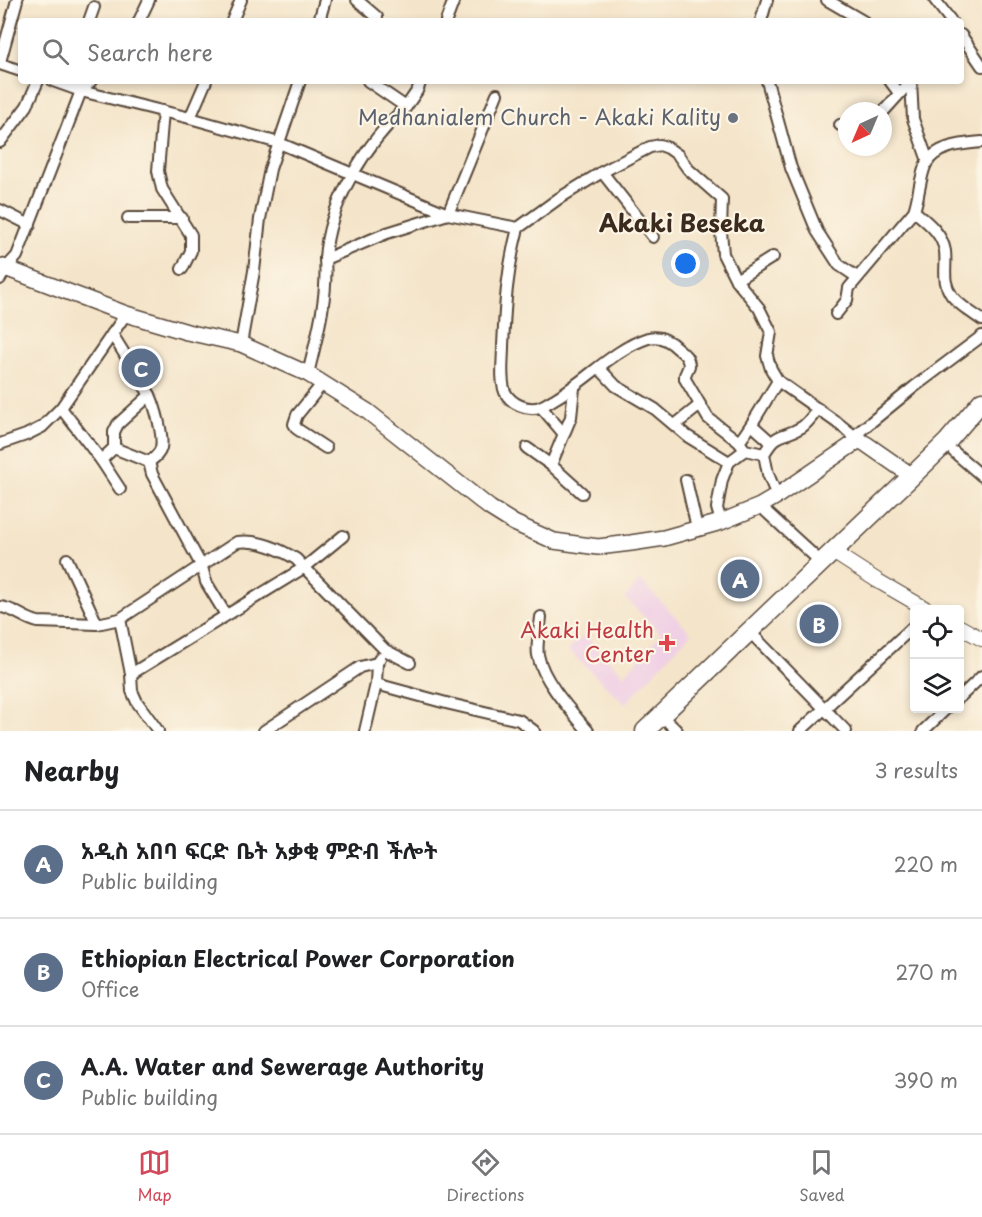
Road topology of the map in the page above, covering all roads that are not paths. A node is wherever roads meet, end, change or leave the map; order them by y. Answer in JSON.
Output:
{"nodes":[{"id":1,"x":17,"y":0,"type":"edge"},
{"id":2,"x":148,"y":0,"type":"edge"},
{"id":3,"x":241,"y":0,"type":"edge"},
{"id":4,"x":323,"y":0,"type":"edge"},
{"id":5,"x":357,"y":0,"type":"edge"},
{"id":6,"x":454,"y":0,"type":"edge"},
{"id":7,"x":767,"y":0,"type":"edge"},
{"id":8,"x":827,"y":0,"type":"edge"},
{"id":9,"x":934,"y":0,"type":"edge"},
{"id":10,"x":94,"y":7,"type":"dead end"},
{"id":11,"x":377,"y":16,"type":"dead end"},
{"id":12,"x":844,"y":17,"type":"edge"},
{"id":13,"x":90,"y":18,"type":"edge"},
{"id":14,"x":141,"y":18,"type":"edge"},
{"id":15,"x":233,"y":18,"type":"edge"},
{"id":16,"x":320,"y":18,"type":"edge"},
{"id":17,"x":447,"y":18,"type":"edge"},
{"id":18,"x":762,"y":18,"type":"edge"},
{"id":19,"x":949,"y":18,"type":"edge"},
{"id":20,"x":964,"y":39,"type":"edge"},
{"id":21,"x":0,"y":63,"type":"edge"},
{"id":22,"x":982,"y":66,"type":"edge"},
{"id":23,"x":18,"y":69,"type":"edge"},
{"id":24,"x":37,"y":84,"type":"edge"},
{"id":25,"x":61,"y":84,"type":"edge"},
{"id":26,"x":88,"y":84,"type":"edge"},
{"id":27,"x":205,"y":84,"type":"edge"},
{"id":28,"x":299,"y":84,"type":"edge"},
{"id":29,"x":373,"y":84,"type":"edge"},
{"id":30,"x":420,"y":84,"type":"edge"},
{"id":31,"x":768,"y":84,"type":"edge"},
{"id":32,"x":892,"y":84,"type":"edge"},
{"id":33,"x":908,"y":84,"type":"edge"},
{"id":34,"x":911,"y":84,"type":"edge"},
{"id":35,"x":81,"y":91,"type":"junction"},
{"id":36,"x":899,"y":93,"type":"junction"},
{"id":37,"x":497,"y":94,"type":"dead end"},
{"id":38,"x":891,"y":102,"type":"edge"},
{"id":39,"x":406,"y":106,"type":"junction"},
{"id":40,"x":164,"y":111,"type":"junction"},
{"id":41,"x":190,"y":118,"type":"junction"},
{"id":42,"x":0,"y":142,"type":"edge"},
{"id":43,"x":982,"y":142,"type":"edge"},
{"id":44,"x":279,"y":143,"type":"junction"},
{"id":45,"x":928,"y":161,"type":"junction"},
{"id":46,"x":602,"y":172,"type":"junction"},
{"id":47,"x":353,"y":173,"type":"junction"},
{"id":48,"x":0,"y":210,"type":"edge"},
{"id":49,"x":914,"y":211,"type":"junction"},
{"id":50,"x":448,"y":214,"type":"junction"},
{"id":51,"x":128,"y":218,"type":"dead end"},
{"id":52,"x":182,"y":218,"type":"junction"},
{"id":53,"x":30,"y":225,"type":"junction"},
{"id":54,"x":518,"y":228,"type":"junction"},
{"id":55,"x":653,"y":237,"type":"dead end"},
{"id":56,"x":773,"y":257,"type":"dead end"},
{"id":57,"x":325,"y":259,"type":"junction"},
{"id":58,"x":182,"y":269,"type":"dead end"},
{"id":59,"x":2,"y":271,"type":"edge"},
{"id":60,"x":857,"y":277,"type":"junction"},
{"id":61,"x":736,"y":280,"type":"junction"},
{"id":62,"x":126,"y":314,"type":"junction"},
{"id":63,"x":836,"y":314,"type":"dead end"},
{"id":64,"x":982,"y":320,"type":"edge"},
{"id":65,"x":112,"y":334,"type":"junction"},
{"id":66,"x":982,"y":336,"type":"edge"},
{"id":67,"x":241,"y":344,"type":"junction"},
{"id":68,"x":598,"y":368,"type":"junction"},
{"id":69,"x":308,"y":374,"type":"junction"},
{"id":70,"x":778,"y":381,"type":"junction"},
{"id":71,"x":323,"y":383,"type":"junction"},
{"id":72,"x":573,"y":388,"type":"junction"},
{"id":73,"x":150,"y":395,"type":"junction"},
{"id":74,"x":982,"y":401,"type":"edge"},
{"id":75,"x":699,"y":405,"type":"junction"},
{"id":76,"x":541,"y":407,"type":"junction"},
{"id":77,"x":61,"y":408,"type":"junction"},
{"id":78,"x":818,"y":409,"type":"junction"},
{"id":79,"x":982,"y":421,"type":"edge"},
{"id":80,"x":675,"y":425,"type":"junction"},
{"id":81,"x":752,"y":425,"type":"junction"},
{"id":82,"x":564,"y":434,"type":"junction"},
{"id":83,"x":856,"y":438,"type":"junction"},
{"id":84,"x":771,"y":442,"type":"junction"},
{"id":85,"x":0,"y":444,"type":"edge"},
{"id":86,"x":742,"y":446,"type":"junction"},
{"id":87,"x":114,"y":448,"type":"junction"},
{"id":88,"x":326,"y":448,"type":"dead end"},
{"id":89,"x":527,"y":448,"type":"dead end"},
{"id":90,"x":954,"y":452,"type":"junction"},
{"id":91,"x":764,"y":454,"type":"junction"},
{"id":92,"x":101,"y":460,"type":"junction"},
{"id":93,"x":149,"y":462,"type":"junction"},
{"id":94,"x":729,"y":462,"type":"junction"},
{"id":95,"x":551,"y":465,"type":"junction"},
{"id":96,"x":982,"y":476,"type":"edge"},
{"id":97,"x":912,"y":477,"type":"junction"},
{"id":98,"x":686,"y":480,"type":"dead end"},
{"id":99,"x":120,"y":489,"type":"dead end"},
{"id":100,"x":582,"y":493,"type":"dead end"},
{"id":101,"x":777,"y":496,"type":"junction"},
{"id":102,"x":760,"y":506,"type":"junction"},
{"id":103,"x":721,"y":522,"type":"junction"},
{"id":104,"x":697,"y":528,"type":"junction"},
{"id":105,"x":343,"y":536,"type":"dead end"},
{"id":106,"x":833,"y":558,"type":"junction"},
{"id":107,"x":67,"y":560,"type":"dead end"},
{"id":108,"x":202,"y":567,"type":"junction"},
{"id":109,"x":305,"y":567,"type":"junction"},
{"id":110,"x":921,"y":605,"type":"edge"},
{"id":111,"x":0,"y":607,"type":"edge"},
{"id":112,"x":225,"y":615,"type":"junction"},
{"id":113,"x":541,"y":617,"type":"dead end"},
{"id":114,"x":120,"y":619,"type":"junction"},
{"id":115,"x":97,"y":624,"type":"junction"},
{"id":116,"x":964,"y":629,"type":"edge"},
{"id":117,"x":910,"y":630,"type":"edge"},
{"id":118,"x":754,"y":636,"type":"junction"},
{"id":119,"x":982,"y":639,"type":"edge"},
{"id":120,"x":385,"y":650,"type":"junction"},
{"id":121,"x":377,"y":663,"type":"junction"},
{"id":122,"x":410,"y":663,"type":"dead end"},
{"id":123,"x":131,"y":674,"type":"junction"},
{"id":124,"x":982,"y":676,"type":"edge"},
{"id":125,"x":376,"y":684,"type":"junction"},
{"id":126,"x":964,"y":693,"type":"edge"},
{"id":127,"x":824,"y":707,"type":"junction"},
{"id":128,"x":942,"y":713,"type":"edge"},
{"id":129,"x":669,"y":728,"type":"edge"},
{"id":130,"x":158,"y":731,"type":"edge"},
{"id":131,"x":264,"y":731,"type":"edge"},
{"id":132,"x":365,"y":731,"type":"edge"},
{"id":133,"x":534,"y":731,"type":"edge"},
{"id":134,"x":588,"y":731,"type":"edge"},
{"id":135,"x":645,"y":731,"type":"edge"},
{"id":136,"x":800,"y":731,"type":"edge"},
{"id":137,"x":846,"y":731,"type":"edge"},
{"id":138,"x":923,"y":731,"type":"edge"}],
"edges":[{"from":1,"to":21,"type":"street"},
{"from":2,"to":14,"type":"street"},
{"from":3,"to":15,"type":"street"},
{"from":4,"to":16,"type":"street"},
{"from":5,"to":11,"type":"street"},
{"from":6,"to":17,"type":"street"},
{"from":7,"to":18,"type":"street"},
{"from":8,"to":12,"type":"street"},
{"from":9,"to":19,"type":"street"},
{"from":10,"to":13,"type":"street"},
{"from":20,"to":22,"type":"street"},
{"from":21,"to":23,"type":"street"},
{"from":24,"to":42,"type":"street"},
{"from":25,"to":35,"type":"street"},
{"from":26,"to":35,"type":"street"},
{"from":27,"to":41,"type":"street"},
{"from":28,"to":44,"type":"street"},
{"from":29,"to":39,"type":"street"},
{"from":30,"to":39,"type":"street"},
{"from":31,"to":60,"type":"street"},
{"from":32,"to":36,"type":"street"},
{"from":33,"to":36,"type":"street"},
{"from":34,"to":45,"type":"street"},
{"from":35,"to":40,"type":"street"},
{"from":35,"to":53,"type":"street"},
{"from":36,"to":38,"type":"street"},
{"from":37,"to":50,"type":"street"},
{"from":39,"to":47,"type":"street"},
{"from":40,"to":41,"type":"street"},
{"from":40,"to":52,"type":"street"},
{"from":41,"to":44,"type":"street"},
{"from":43,"to":45,"type":"street"},
{"from":44,"to":47,"type":"street"},
{"from":44,"to":67,"type":"street"},
{"from":45,"to":49,"type":"street"},
{"from":46,"to":54,"type":"street"},
{"from":46,"to":55,"type":"street"},
{"from":46,"to":61,"type":"street"},
{"from":47,"to":50,"type":"street"},
{"from":47,"to":57,"type":"street"},
{"from":48,"to":53,"type":"street"},
{"from":49,"to":60,"type":"street"},
{"from":49,"to":64,"type":"street"},
{"from":50,"to":54,"type":"street"},
{"from":50,"to":57,"type":"street"},
{"from":51,"to":52,"type":"street"},
{"from":52,"to":58,"type":"street"},
{"from":53,"to":59,"type":"street"},
{"from":54,"to":76,"type":"street"},
{"from":56,"to":61,"type":"street"},
{"from":57,"to":69,"type":"street"},
{"from":59,"to":62,"type":"main road"},
{"from":60,"to":63,"type":"street"},
{"from":61,"to":70,"type":"street"},
{"from":62,"to":65,"type":"street"},
{"from":62,"to":67,"type":"main road"},
{"from":65,"to":73,"type":"street"},
{"from":65,"to":77,"type":"street"},
{"from":66,"to":83,"type":"street"},
{"from":67,"to":69,"type":"main road"},
{"from":68,"to":72,"type":"street"},
{"from":68,"to":75,"type":"street"},
{"from":68,"to":80,"type":"street"},
{"from":69,"to":71,"type":"main road"},
{"from":70,"to":78,"type":"street"},
{"from":70,"to":81,"type":"street"},
{"from":71,"to":88,"type":"street"},
{"from":71,"to":104,"type":"main road"},
{"from":72,"to":76,"type":"street"},
{"from":72,"to":82,"type":"street"},
{"from":73,"to":87,"type":"street"},
{"from":73,"to":93,"type":"street"},
{"from":74,"to":97,"type":"main road"},
{"from":75,"to":80,"type":"street"},
{"from":75,"to":86,"type":"street"},
{"from":76,"to":82,"type":"street"},
{"from":77,"to":85,"type":"street"},
{"from":77,"to":92,"type":"street"},
{"from":78,"to":83,"type":"street"},
{"from":78,"to":84,"type":"street"},
{"from":79,"to":90,"type":"main road"},
{"from":80,"to":94,"type":"street"},
{"from":81,"to":84,"type":"street"},
{"from":81,"to":86,"type":"street"},
{"from":82,"to":95,"type":"street"},
{"from":83,"to":97,"type":"main road"},
{"from":83,"to":101,"type":"main road"},
{"from":84,"to":91,"type":"street"},
{"from":86,"to":91,"type":"street"},
{"from":86,"to":94,"type":"street"},
{"from":87,"to":92,"type":"street"},
{"from":87,"to":93,"type":"street"},
{"from":89,"to":95,"type":"street"},
{"from":90,"to":96,"type":"street"},
{"from":90,"to":106,"type":"main road"},
{"from":91,"to":101,"type":"street"},
{"from":92,"to":99,"type":"street"},
{"from":93,"to":108,"type":"street"},
{"from":94,"to":103,"type":"street"},
{"from":95,"to":100,"type":"street"},
{"from":97,"to":106,"type":"main road"},
{"from":98,"to":104,"type":"street"},
{"from":101,"to":102,"type":"main road"},
{"from":102,"to":103,"type":"main road"},
{"from":102,"to":106,"type":"street"},
{"from":103,"to":104,"type":"main road"},
{"from":105,"to":109,"type":"street"},
{"from":106,"to":110,"type":"street"},
{"from":106,"to":118,"type":"main road"},
{"from":107,"to":115,"type":"street"},
{"from":108,"to":109,"type":"street"},
{"from":108,"to":112,"type":"street"},
{"from":108,"to":114,"type":"street"},
{"from":109,"to":112,"type":"street"},
{"from":109,"to":120,"type":"street"},
{"from":111,"to":115,"type":"street"},
{"from":112,"to":123,"type":"street"},
{"from":113,"to":134,"type":"street"},
{"from":114,"to":115,"type":"street"},
{"from":114,"to":123,"type":"street"},
{"from":116,"to":119,"type":"street"},
{"from":117,"to":127,"type":"street"},
{"from":118,"to":127,"type":"street"},
{"from":118,"to":129,"type":"main road"},
{"from":118,"to":135,"type":"main road"},
{"from":120,"to":121,"type":"street"},
{"from":120,"to":122,"type":"street"},
{"from":121,"to":125,"type":"street"},
{"from":121,"to":131,"type":"street"},
{"from":123,"to":130,"type":"street"},
{"from":124,"to":126,"type":"street"},
{"from":125,"to":132,"type":"street"},
{"from":125,"to":133,"type":"street"},
{"from":127,"to":136,"type":"street"},
{"from":127,"to":137,"type":"street"},
{"from":128,"to":138,"type":"street"}]}
